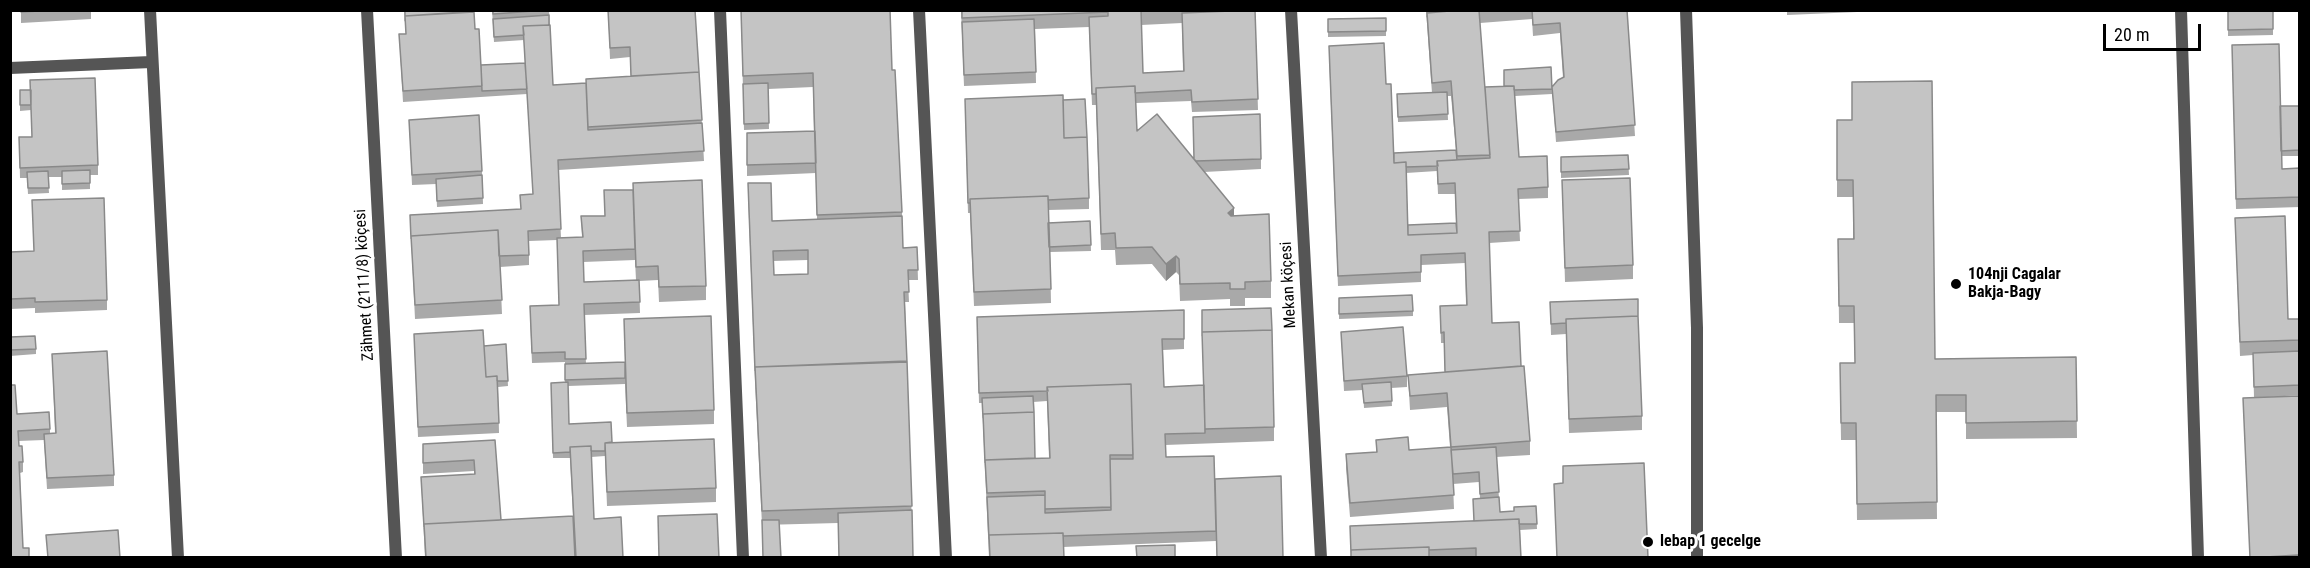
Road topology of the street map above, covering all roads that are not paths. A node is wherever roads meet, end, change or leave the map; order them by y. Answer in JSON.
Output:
{"nodes":[{"id":1,"x":150,"y":10,"type":"edge"},
{"id":2,"x":367,"y":10,"type":"edge"},
{"id":3,"x":720,"y":10,"type":"edge"},
{"id":4,"x":920,"y":10,"type":"edge"},
{"id":5,"x":1291,"y":10,"type":"edge"},
{"id":6,"x":1686,"y":10,"type":"edge"},
{"id":7,"x":2181,"y":10,"type":"edge"},
{"id":8,"x":152,"y":62,"type":"junction"},
{"id":9,"x":10,"y":68,"type":"edge"},
{"id":10,"x":178,"y":558,"type":"edge"},
{"id":11,"x":396,"y":558,"type":"edge"},
{"id":12,"x":743,"y":558,"type":"edge"},
{"id":13,"x":946,"y":558,"type":"edge"},
{"id":14,"x":1321,"y":558,"type":"edge"},
{"id":15,"x":1697,"y":558,"type":"edge"},
{"id":16,"x":2198,"y":558,"type":"edge"}],
"edges":[{"from":1,"to":8,"type":"street"},
{"from":2,"to":11,"type":"street","name":"Zähmet (2111/8) köçesi"},
{"from":3,"to":12,"type":"street"},
{"from":4,"to":13,"type":"street"},
{"from":5,"to":14,"type":"street","name":"Mekan köçesi"},
{"from":6,"to":15,"type":"street"},
{"from":7,"to":16,"type":"street"},
{"from":8,"to":9,"type":"street"},
{"from":8,"to":10,"type":"street"}]}
